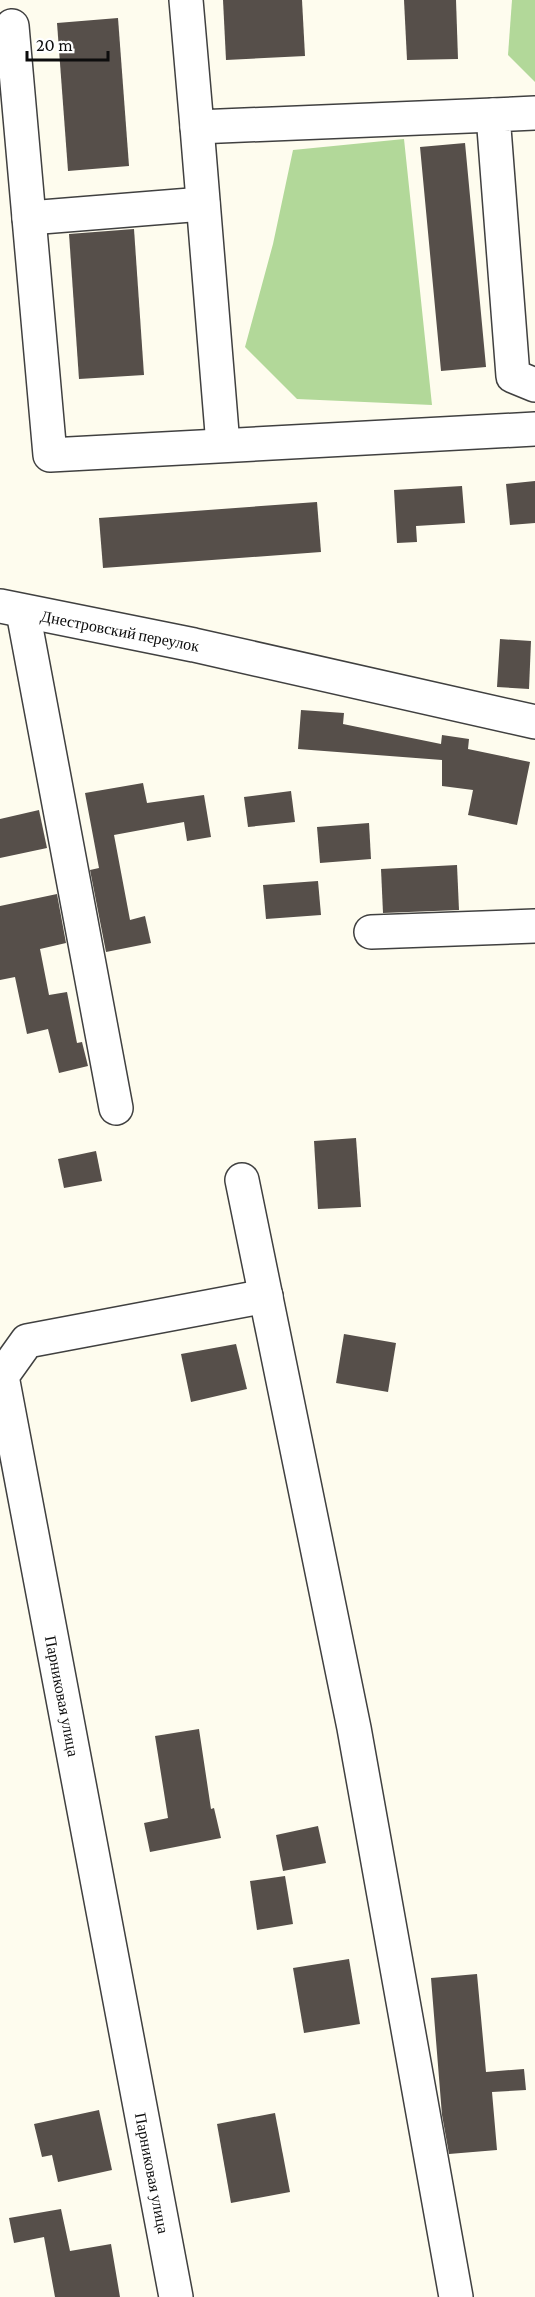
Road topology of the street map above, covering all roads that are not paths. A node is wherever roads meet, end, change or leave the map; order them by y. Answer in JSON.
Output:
{"nodes":[{"id":1,"x":186,"y":0,"type":"edge"},
{"id":2,"x":12,"y":26,"type":"dead end"},
{"id":3,"x":535,"y":113,"type":"edge"},
{"id":4,"x":492,"y":115,"type":"junction"},
{"id":5,"x":197,"y":127,"type":"junction"},
{"id":6,"x":203,"y":204,"type":"junction"},
{"id":7,"x":29,"y":218,"type":"junction"},
{"id":8,"x":535,"y":385,"type":"edge"},
{"id":9,"x":535,"y":429,"type":"edge"},
{"id":10,"x":223,"y":445,"type":"junction"},
{"id":11,"x":11,"y":609,"type":"edge"},
{"id":12,"x":535,"y":722,"type":"edge"},
{"id":13,"x":535,"y":926,"type":"edge"},
{"id":14,"x":371,"y":932,"type":"dead end"},
{"id":15,"x":117,"y":1108,"type":"dead end"},
{"id":16,"x":242,"y":1180,"type":"dead end"},
{"id":17,"x":266,"y":1296,"type":"junction"},
{"id":18,"x":176,"y":2297,"type":"edge"},
{"id":19,"x":456,"y":2297,"type":"edge"}],
"edges":[{"from":1,"to":5,"type":"street"},
{"from":2,"to":7,"type":"street"},
{"from":3,"to":4,"type":"street"},
{"from":4,"to":5,"type":"street"},
{"from":4,"to":8,"type":"street"},
{"from":5,"to":6,"type":"street"},
{"from":6,"to":7,"type":"street"},
{"from":6,"to":10,"type":"street"},
{"from":7,"to":10,"type":"street"},
{"from":9,"to":10,"type":"street"},
{"from":11,"to":12,"type":"street","name":"Днестровский переулок"},
{"from":11,"to":15,"type":"street","name":"Днестровский переулок"},
{"from":13,"to":14,"type":"street"},
{"from":16,"to":17,"type":"street"},
{"from":17,"to":18,"type":"street","name":"Парниковая улица"},
{"from":17,"to":19,"type":"street"}]}
